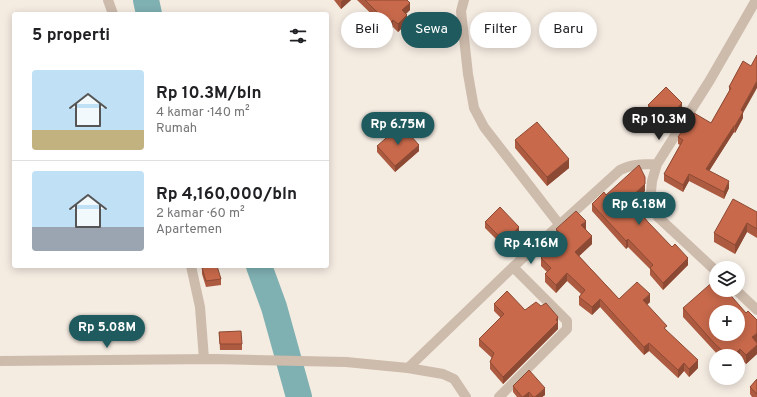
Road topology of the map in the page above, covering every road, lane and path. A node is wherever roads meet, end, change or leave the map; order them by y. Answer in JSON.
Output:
{"nodes":[{"id":1,"x":108,"y":0,"type":"edge"},
{"id":2,"x":464,"y":0,"type":"edge"},
{"id":3,"x":756,"y":0,"type":"edge"},
{"id":4,"x":112,"y":12,"type":"edge"},
{"id":5,"x":657,"y":164,"type":"junction"},
{"id":6,"x":559,"y":224,"type":"junction"},
{"id":7,"x":709,"y":264,"type":"edge"},
{"id":8,"x":513,"y":267,"type":"junction"},
{"id":9,"x":191,"y":268,"type":"edge"},
{"id":10,"x":743,"y":297,"type":"edge"},
{"id":11,"x":757,"y":310,"type":"edge"},
{"id":12,"x":209,"y":359,"type":"junction"},
{"id":13,"x":0,"y":361,"type":"edge"},
{"id":14,"x":408,"y":368,"type":"junction"},
{"id":15,"x":466,"y":397,"type":"edge"},
{"id":16,"x":499,"y":397,"type":"edge"}],
"edges":[{"from":1,"to":4,"type":"street"},
{"from":2,"to":6,"type":"street"},
{"from":3,"to":5,"type":"street"},
{"from":5,"to":6,"type":"street"},
{"from":5,"to":7,"type":"street"},
{"from":6,"to":8,"type":"street"},
{"from":8,"to":14,"type":"street"},
{"from":8,"to":16,"type":"street"},
{"from":9,"to":12,"type":"street"},
{"from":10,"to":11,"type":"street"},
{"from":12,"to":13,"type":"street"},
{"from":12,"to":14,"type":"street"},
{"from":14,"to":15,"type":"street"}]}
